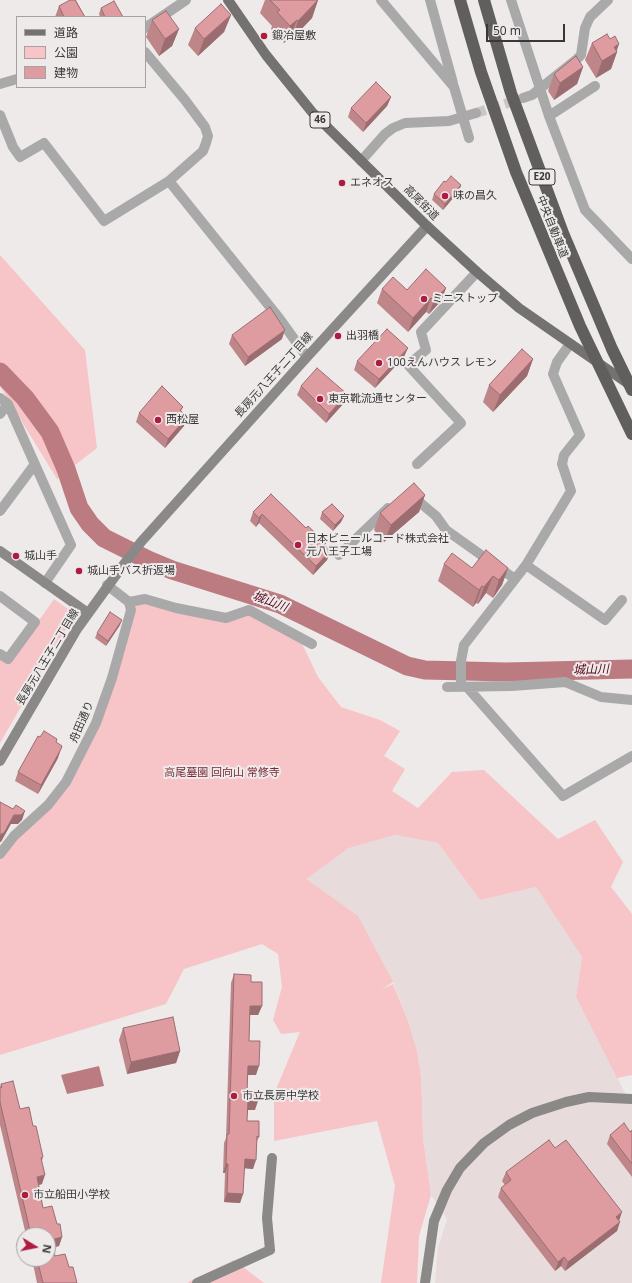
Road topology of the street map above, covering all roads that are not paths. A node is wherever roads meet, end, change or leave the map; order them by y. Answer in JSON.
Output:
{"nodes":[{"id":1,"x":186,"y":0,"type":"edge"},
{"id":2,"x":228,"y":0,"type":"edge"},
{"id":3,"x":381,"y":0,"type":"edge"},
{"id":4,"x":430,"y":0,"type":"edge"},
{"id":5,"x":460,"y":0,"type":"edge"},
{"id":6,"x":484,"y":0,"type":"edge"},
{"id":7,"x":511,"y":0,"type":"edge"},
{"id":8,"x":608,"y":0,"type":"edge"},
{"id":9,"x":146,"y":27,"type":"edge"},
{"id":10,"x":146,"y":53,"type":"edge"},
{"id":11,"x":16,"y":79,"type":"edge"},
{"id":12,"x":0,"y":84,"type":"edge"},
{"id":13,"x":595,"y":86,"type":"dead end"},
{"id":14,"x":454,"y":87,"type":"junction"},
{"id":15,"x":540,"y":87,"type":"junction"},
{"id":16,"x":523,"y":98,"type":"tunnel mouth"},
{"id":17,"x":476,"y":113,"type":"tunnel mouth"},
{"id":18,"x":0,"y":115,"type":"edge"},
{"id":19,"x":549,"y":116,"type":"junction"},
{"id":20,"x":463,"y":117,"type":"junction"},
{"id":21,"x":469,"y":138,"type":"dead end"},
{"id":22,"x":361,"y":161,"type":"junction"},
{"id":23,"x":169,"y":181,"type":"junction"},
{"id":24,"x":427,"y":226,"type":"junction"},
{"id":25,"x":632,"y":259,"type":"edge"},
{"id":26,"x":477,"y":272,"type":"junction"},
{"id":27,"x":570,"y":344,"type":"junction"},
{"id":28,"x":307,"y":357,"type":"junction"},
{"id":29,"x":632,"y":386,"type":"edge"},
{"id":30,"x":632,"y":390,"type":"edge"},
{"id":31,"x":4,"y":401,"type":"edge"},
{"id":32,"x":0,"y":414,"type":"edge"},
{"id":33,"x":632,"y":434,"type":"edge"},
{"id":34,"x":35,"y":464,"type":"junction"},
{"id":35,"x":416,"y":464,"type":"dead end"},
{"id":36,"x":1,"y":509,"type":"edge"},
{"id":37,"x":0,"y":551,"type":"edge"},
{"id":38,"x":339,"y":555,"type":"dead end"},
{"id":39,"x":526,"y":565,"type":"junction"},
{"id":40,"x":515,"y":579,"type":"junction"},
{"id":41,"x":45,"y":583,"type":"junction"},
{"id":42,"x":107,"y":586,"type":"junction"},
{"id":43,"x":0,"y":596,"type":"edge"},
{"id":44,"x":622,"y":600,"type":"dead end"},
{"id":45,"x":129,"y":602,"type":"junction"},
{"id":46,"x":88,"y":613,"type":"junction"},
{"id":47,"x":312,"y":644,"type":"dead end"},
{"id":48,"x":0,"y":654,"type":"edge"},
{"id":49,"x":463,"y":685,"type":"junction"},
{"id":50,"x":447,"y":687,"type":"dead end"},
{"id":51,"x":632,"y":700,"type":"edge"},
{"id":52,"x":632,"y":756,"type":"edge"},
{"id":53,"x":0,"y":761,"type":"edge"},
{"id":54,"x":0,"y":854,"type":"edge"},
{"id":55,"x":632,"y":1099,"type":"edge"},
{"id":56,"x":272,"y":1158,"type":"dead end"},
{"id":57,"x":197,"y":1283,"type":"edge"},
{"id":58,"x":425,"y":1283,"type":"edge"}],
"edges":[{"from":1,"to":9,"type":"street"},
{"from":2,"to":22,"type":"main road","name":"高尾街道","number":"46"},
{"from":3,"to":14,"type":"street"},
{"from":4,"to":14,"type":"street"},
{"from":5,"to":33,"type":"highway","name":"中央自動車道","number":"E20"},
{"from":6,"to":30,"type":"highway","name":"中央自動車道","number":"E20"},
{"from":7,"to":15,"type":"street"},
{"from":8,"to":15,"type":"street"},
{"from":10,"to":23,"type":"street"},
{"from":11,"to":12,"type":"street"},
{"from":13,"to":19,"type":"street"},
{"from":14,"to":20,"type":"street"},
{"from":15,"to":16,"type":"street"},
{"from":15,"to":19,"type":"street"},
{"from":17,"to":20,"type":"street"},
{"from":18,"to":23,"type":"street"},
{"from":19,"to":25,"type":"street"},
{"from":20,"to":21,"type":"street"},
{"from":20,"to":22,"type":"street"},
{"from":22,"to":24,"type":"main road","name":"高尾街道","number":"46"},
{"from":23,"to":28,"type":"street"},
{"from":24,"to":26,"type":"main road","name":"高尾街道","number":"46"},
{"from":24,"to":28,"type":"street","name":"長房元八王子二丁目線"},
{"from":26,"to":27,"type":"main road","name":"高尾街道","number":"46"},
{"from":26,"to":35,"type":"street"},
{"from":27,"to":29,"type":"main road","name":"高尾街道","number":"46"},
{"from":27,"to":39,"type":"street"},
{"from":28,"to":42,"type":"street","name":"長房元八王子二丁目線"},
{"from":31,"to":32,"type":"street"},
{"from":31,"to":34,"type":"street"},
{"from":34,"to":36,"type":"street"},
{"from":34,"to":41,"type":"street"},
{"from":37,"to":41,"type":"street"},
{"from":38,"to":40,"type":"street"},
{"from":39,"to":40,"type":"street"},
{"from":39,"to":44,"type":"street"},
{"from":40,"to":49,"type":"street"},
{"from":41,"to":46,"type":"street"},
{"from":42,"to":45,"type":"street"},
{"from":42,"to":46,"type":"street","name":"長房元八王子二丁目線"},
{"from":43,"to":48,"type":"street"},
{"from":45,"to":47,"type":"street"},
{"from":45,"to":54,"type":"street","name":"舟田通り"},
{"from":46,"to":53,"type":"street","name":"長房元八王子二丁目線"},
{"from":49,"to":50,"type":"street"},
{"from":49,"to":51,"type":"street"},
{"from":49,"to":52,"type":"street"},
{"from":55,"to":58,"type":"street"},
{"from":56,"to":57,"type":"street"}]}
